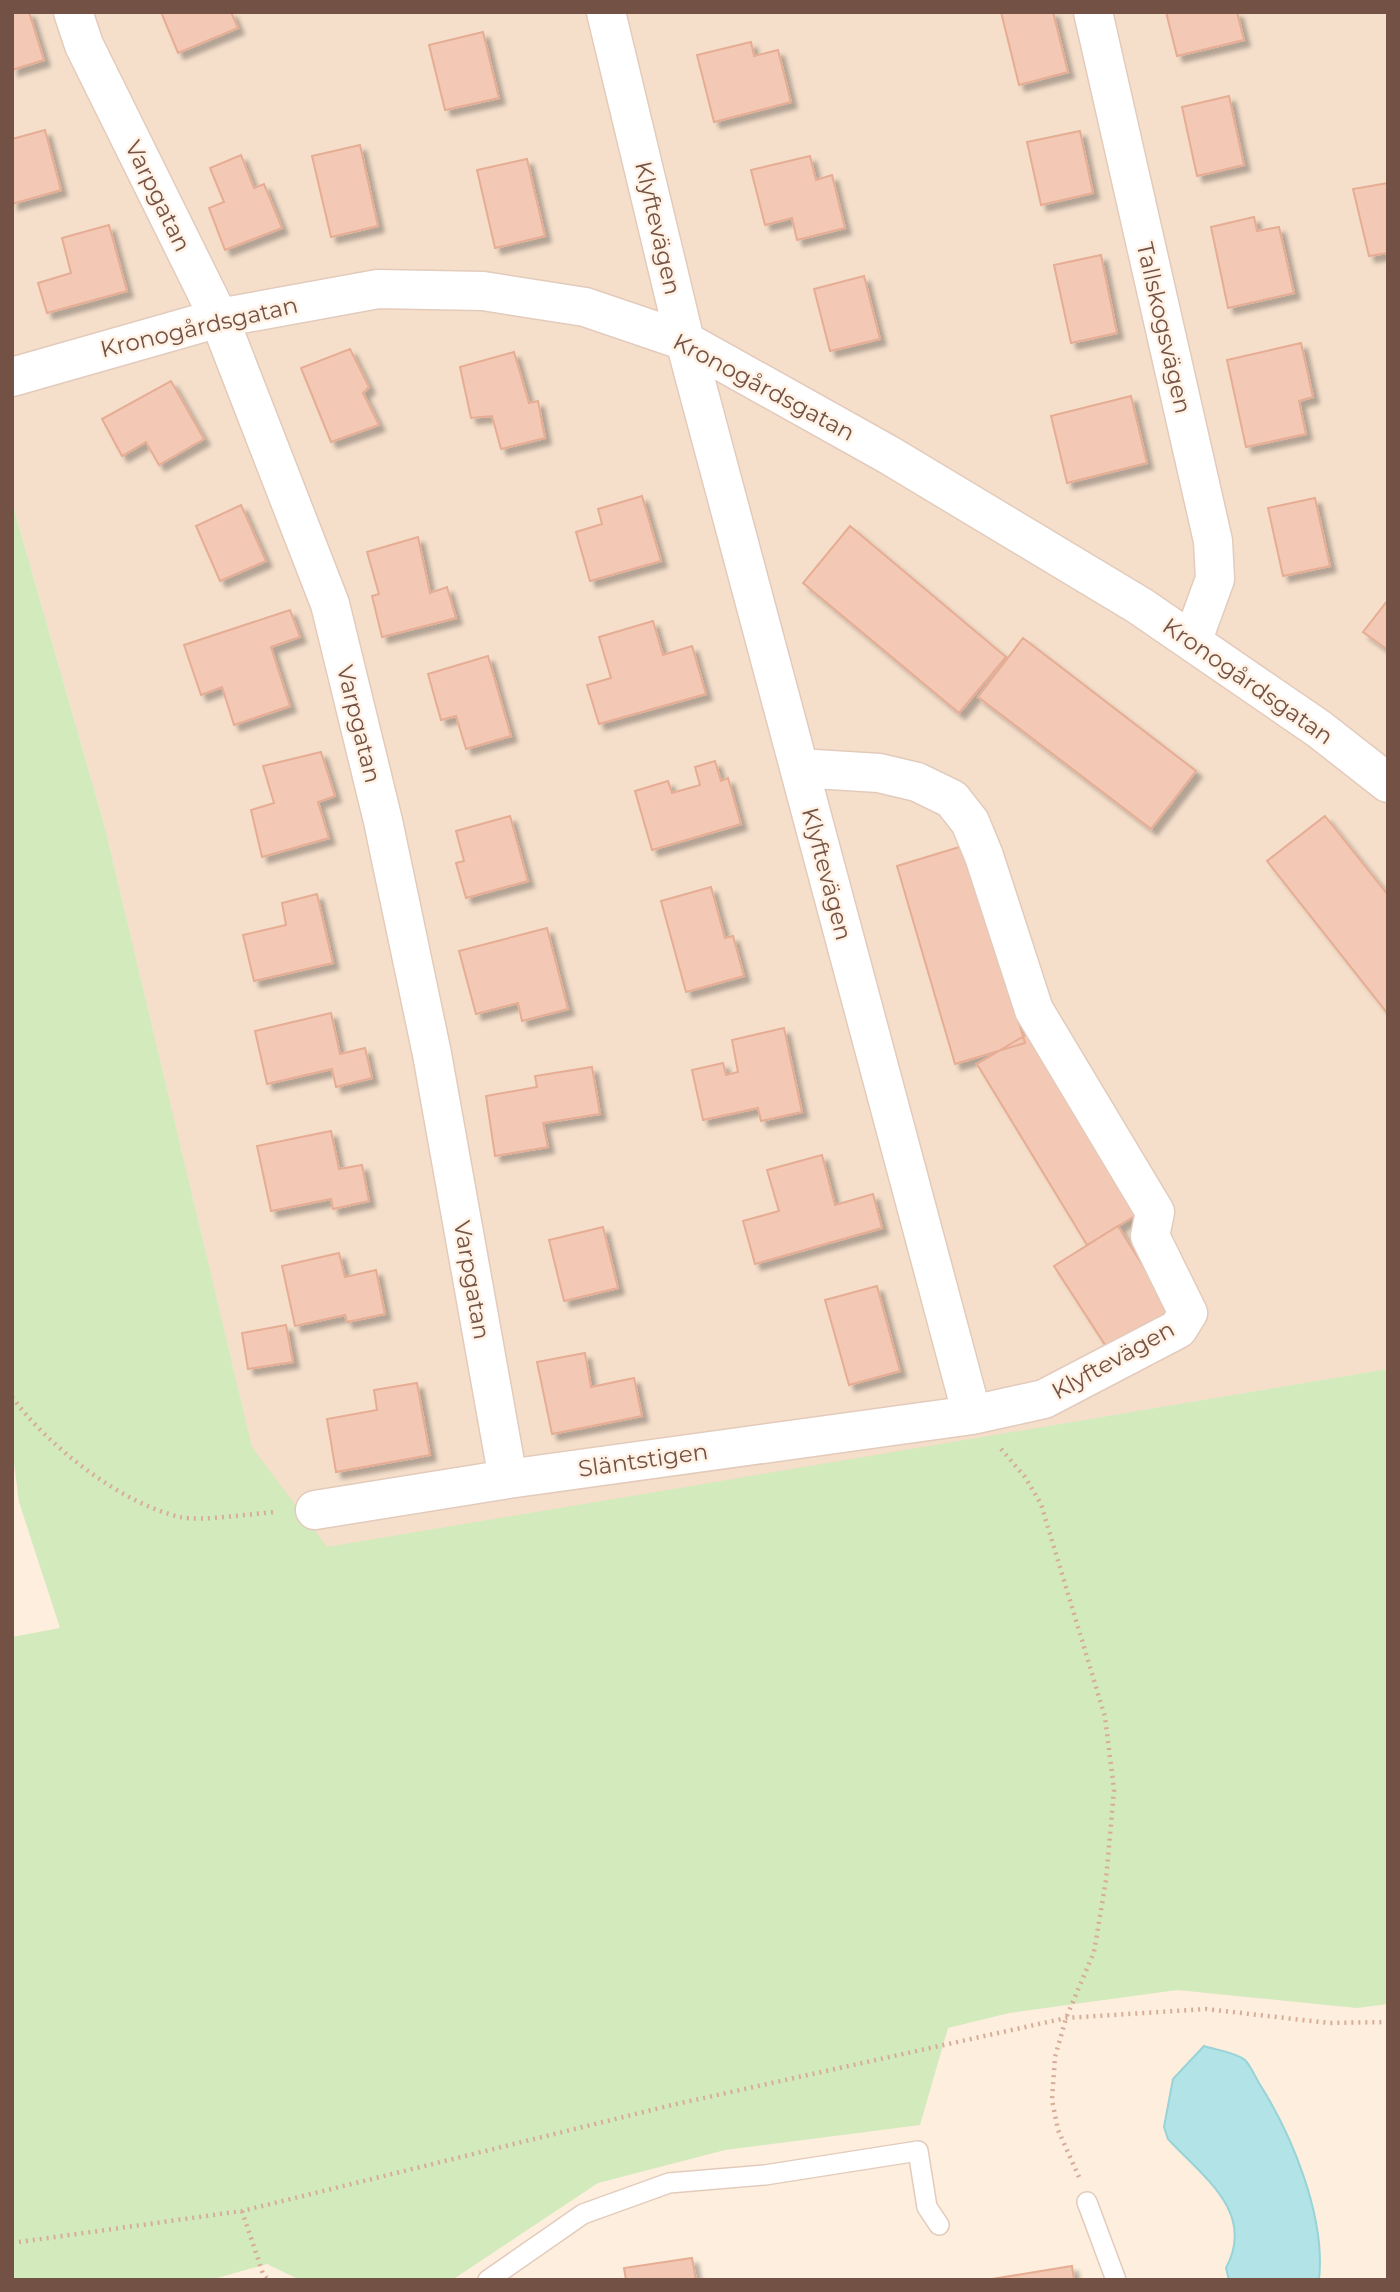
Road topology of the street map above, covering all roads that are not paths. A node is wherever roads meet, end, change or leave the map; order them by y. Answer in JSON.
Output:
{"nodes":[{"id":1,"x":73,"y":12,"type":"edge"},
{"id":2,"x":606,"y":12,"type":"edge"},
{"id":3,"x":1093,"y":12,"type":"edge"},
{"id":4,"x":219,"y":318,"type":"junction"},
{"id":5,"x":685,"y":341,"type":"junction"},
{"id":6,"x":12,"y":377,"type":"edge"},
{"id":7,"x":1192,"y":642,"type":"junction"},
{"id":8,"x":799,"y":768,"type":"junction"},
{"id":9,"x":1388,"y":783,"type":"edge"},
{"id":10,"x":972,"y":1415,"type":"junction"},
{"id":11,"x":508,"y":1479,"type":"junction"},
{"id":12,"x":315,"y":1510,"type":"road end"},
{"id":13,"x":1087,"y":2202,"type":"road end"},
{"id":14,"x":939,"y":2225,"type":"dead end"},
{"id":15,"x":488,"y":2280,"type":"edge"},
{"id":16,"x":1116,"y":2280,"type":"edge"}],
"edges":[{"from":1,"to":4,"type":"street","name":"Varpgatan"},
{"from":2,"to":5,"type":"street","name":"Klyftevägen"},
{"from":3,"to":7,"type":"street","name":"Tallskogsvägen"},
{"from":4,"to":5,"type":"street","name":"Kronogårdsgatan"},
{"from":4,"to":6,"type":"street","name":"Kronogårdsgatan"},
{"from":4,"to":11,"type":"street","name":"Varpgatan"},
{"from":5,"to":7,"type":"street","name":"Kronogårdsgatan"},
{"from":5,"to":8,"type":"street","name":"Klyftevägen"},
{"from":7,"to":9,"type":"street","name":"Kronogårdsgatan"},
{"from":8,"to":10,"type":"street","name":"Klyftevägen"},
{"from":8,"to":10,"type":"street","name":"Klyftevägen"},
{"from":10,"to":11,"type":"street","name":"Släntstigen"},
{"from":11,"to":12,"type":"street","name":"Släntstigen"},
{"from":13,"to":16,"type":"lane"},
{"from":14,"to":15,"type":"lane"}]}
